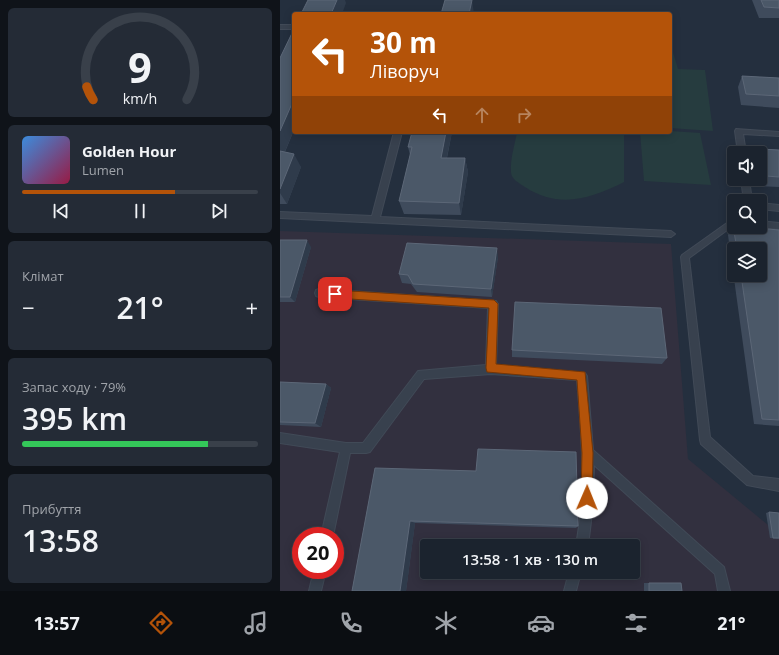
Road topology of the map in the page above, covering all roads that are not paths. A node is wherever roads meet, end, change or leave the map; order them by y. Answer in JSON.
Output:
{"nodes":[{"id":1,"x":282,"y":27,"type":"edge"},
{"id":2,"x":280,"y":36,"type":"edge"},
{"id":3,"x":397,"y":134,"type":"edge"},
{"id":4,"x":779,"y":134,"type":"edge"},
{"id":5,"x":741,"y":146,"type":"edge"},
{"id":6,"x":767,"y":207,"type":"edge"},
{"id":7,"x":779,"y":208,"type":"edge"},
{"id":8,"x":280,"y":215,"type":"edge"},
{"id":9,"x":375,"y":220,"type":"junction"},
{"id":10,"x":767,"y":225,"type":"edge"},
{"id":11,"x":727,"y":226,"type":"edge"},
{"id":12,"x":779,"y":226,"type":"edge"},
{"id":13,"x":671,"y":234,"type":"dead end"},
{"id":14,"x":319,"y":294,"type":"dead end"},
{"id":15,"x":491,"y":368,"type":"junction"},
{"id":16,"x":280,"y":438,"type":"edge"},
{"id":17,"x":346,"y":448,"type":"junction"},
{"id":18,"x":588,"y":453,"type":"junction"},
{"id":19,"x":779,"y":485,"type":"edge"},
{"id":20,"x":329,"y":527,"type":"edge"},
{"id":21,"x":584,"y":539,"type":"edge"},
{"id":22,"x":318,"y":579,"type":"edge"},
{"id":23,"x":573,"y":579,"type":"edge"},
{"id":24,"x":315,"y":591,"type":"edge"},
{"id":25,"x":570,"y":591,"type":"edge"},
{"id":26,"x":724,"y":591,"type":"edge"}],
"edges":[{"from":1,"to":2,"type":"lane"},
{"from":3,"to":9,"type":"lane"},
{"from":4,"to":5,"type":"lane"},
{"from":6,"to":7,"type":"lane"},
{"from":8,"to":9,"type":"lane"},
{"from":9,"to":13,"type":"lane"},
{"from":10,"to":12,"type":"lane"},
{"from":11,"to":19,"type":"lane"},
{"from":14,"to":15,"type":"lane"},
{"from":15,"to":17,"type":"lane"},
{"from":15,"to":18,"type":"lane"},
{"from":16,"to":17,"type":"lane"},
{"from":17,"to":20,"type":"lane"},
{"from":18,"to":21,"type":"lane"},
{"from":18,"to":26,"type":"lane"},
{"from":22,"to":24,"type":"lane"},
{"from":23,"to":25,"type":"lane"}]}
